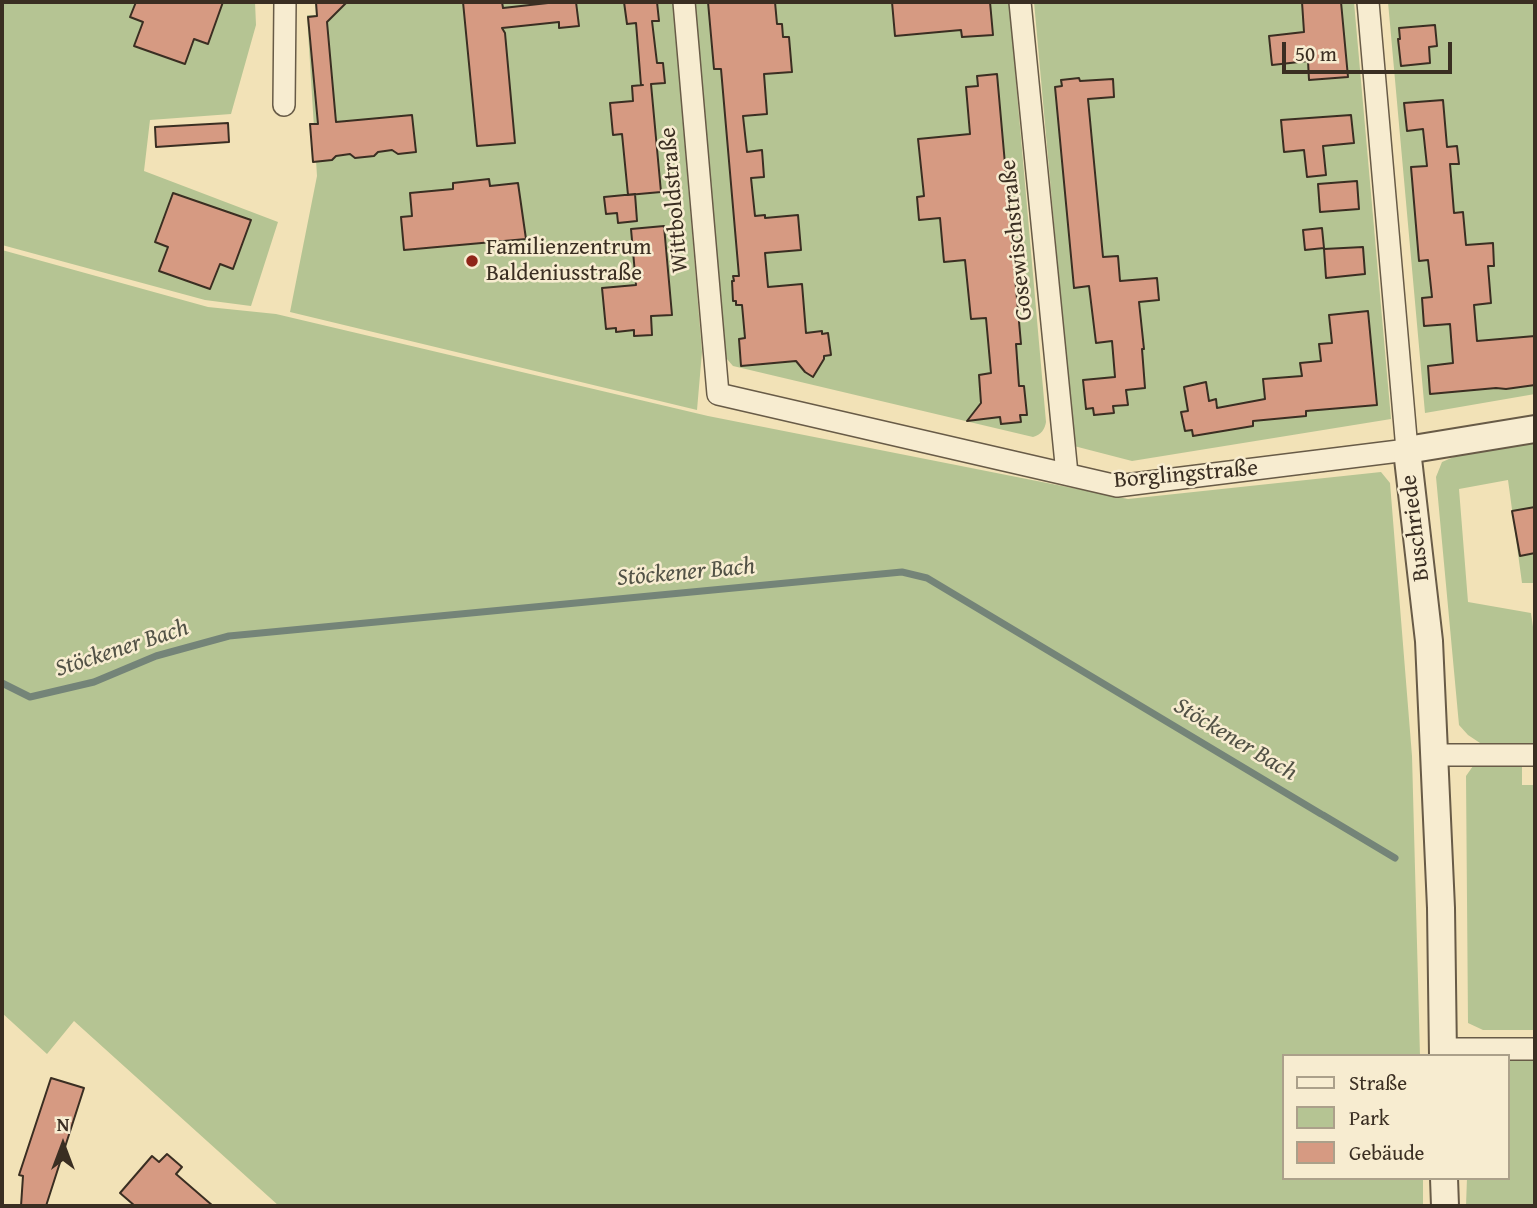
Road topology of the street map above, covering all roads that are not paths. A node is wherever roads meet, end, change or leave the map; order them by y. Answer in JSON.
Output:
{"nodes":[{"id":1,"x":285,"y":2,"type":"edge"},
{"id":2,"x":684,"y":2,"type":"edge"},
{"id":3,"x":1020,"y":2,"type":"edge"},
{"id":4,"x":1368,"y":2,"type":"edge"},
{"id":5,"x":284,"y":105,"type":"dead end"},
{"id":6,"x":718,"y":394,"type":"joint"},
{"id":7,"x":1535,"y":429,"type":"edge"},
{"id":8,"x":1406,"y":450,"type":"junction"},
{"id":9,"x":1067,"y":474,"type":"junction"},
{"id":10,"x":1434,"y":755,"type":"junction"},
{"id":11,"x":1535,"y":755,"type":"edge"},
{"id":12,"x":1535,"y":1049,"type":"edge"},
{"id":13,"x":1443,"y":1052,"type":"edge"},
{"id":14,"x":1444,"y":1180,"type":"edge"},
{"id":15,"x":1445,"y":1206,"type":"edge"}],
"edges":[{"from":1,"to":5,"type":"street"},
{"from":2,"to":6,"type":"street","name":"Wittboldstraße"},
{"from":3,"to":9,"type":"street","name":"Gosewischstraße"},
{"from":4,"to":8,"type":"street","name":"Buschriede"},
{"from":6,"to":9,"type":"street","name":"Borglingstraße"},
{"from":7,"to":8,"type":"street","name":"Borglingstraße"},
{"from":8,"to":9,"type":"street","name":"Borglingstraße"},
{"from":8,"to":10,"type":"street","name":"Buschriede"},
{"from":10,"to":11,"type":"street"},
{"from":10,"to":13,"type":"street","name":"Buschriede"},
{"from":12,"to":13,"type":"street"},
{"from":14,"to":15,"type":"street"}]}
